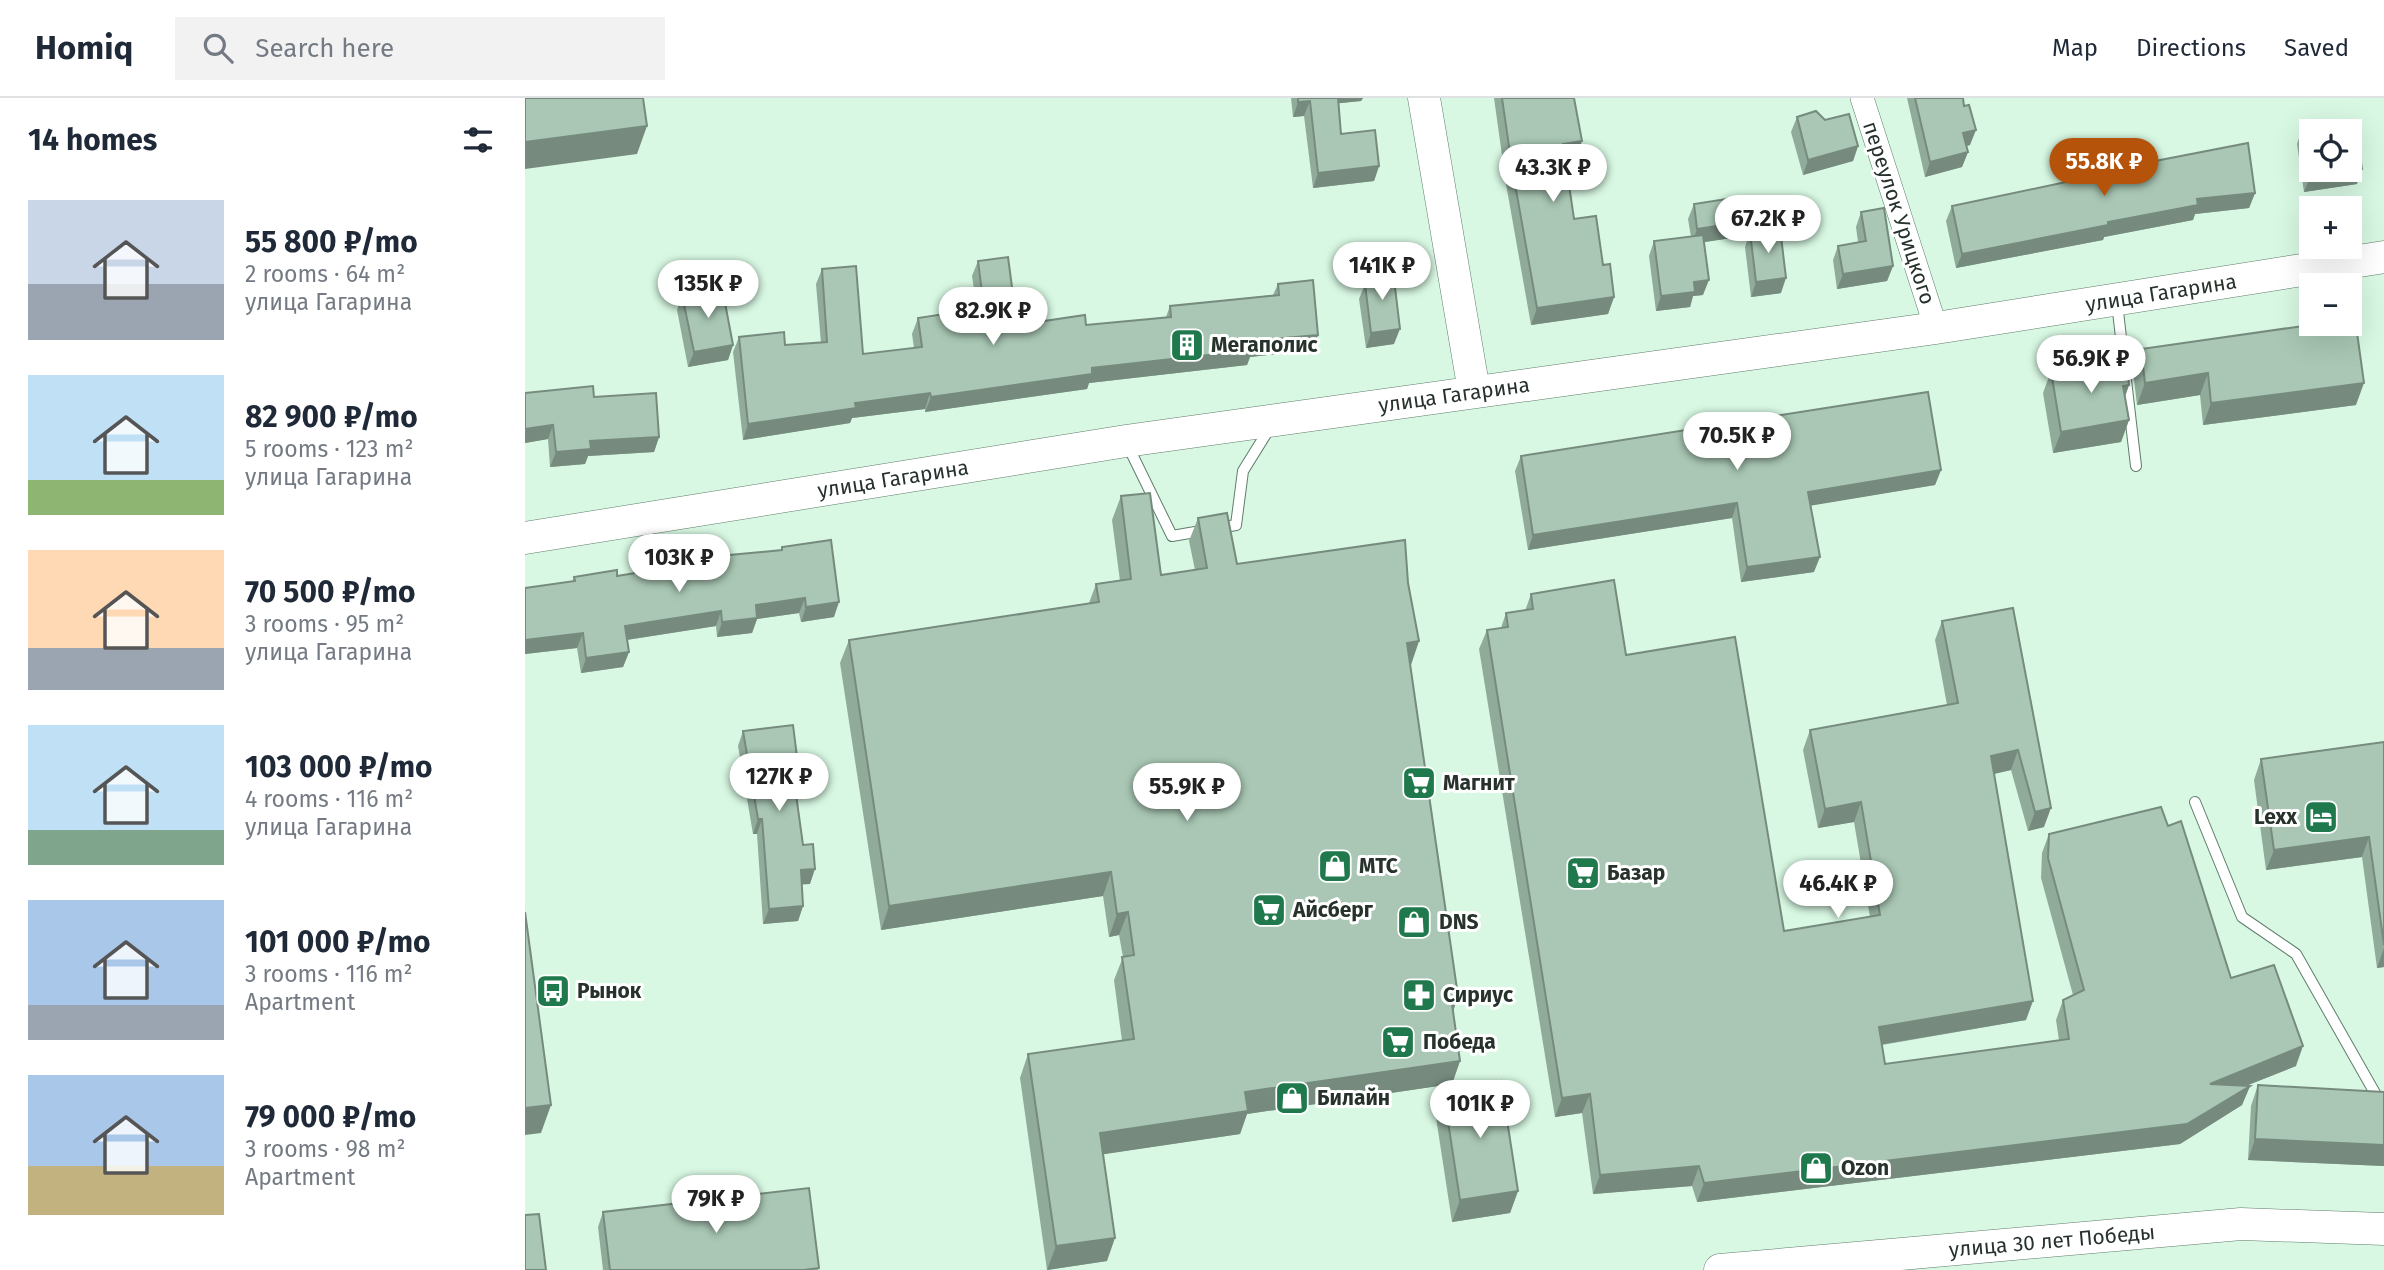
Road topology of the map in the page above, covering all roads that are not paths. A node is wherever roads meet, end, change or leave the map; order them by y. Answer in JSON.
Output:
{"nodes":[{"id":1,"x":1424,"y":98,"type":"edge"},
{"id":2,"x":1862,"y":98,"type":"edge"},
{"id":3,"x":2384,"y":257,"type":"edge"},
{"id":4,"x":2116,"y":300,"type":"junction"},
{"id":5,"x":1936,"y":328,"type":"junction"},
{"id":6,"x":1474,"y":391,"type":"junction"},
{"id":7,"x":1274,"y":422,"type":"junction"},
{"id":8,"x":1126,"y":441,"type":"junction"},
{"id":9,"x":2136,"y":466,"type":"dead end"},
{"id":10,"x":525,"y":538,"type":"edge"},
{"id":11,"x":2195,"y":802,"type":"dead end"},
{"id":12,"x":2384,"y":1109,"type":"edge"},
{"id":13,"x":2384,"y":1229,"type":"edge"},
{"id":14,"x":1720,"y":1270,"type":"edge"}],
"edges":[{"from":1,"to":6,"type":"street"},
{"from":2,"to":5,"type":"street","name":"переулок Урицкого"},
{"from":3,"to":4,"type":"street","name":"улица Гагарина"},
{"from":4,"to":5,"type":"street","name":"улица Гагарина"},
{"from":4,"to":9,"type":"lane"},
{"from":5,"to":6,"type":"street","name":"улица Гагарина"},
{"from":6,"to":7,"type":"street","name":"улица Гагарина"},
{"from":7,"to":8,"type":"street","name":"улица Гагарина"},
{"from":7,"to":8,"type":"lane"},
{"from":8,"to":10,"type":"street","name":"улица Гагарина"},
{"from":11,"to":12,"type":"lane"},
{"from":13,"to":14,"type":"street","name":"улица 30 лет Победы"}]}
